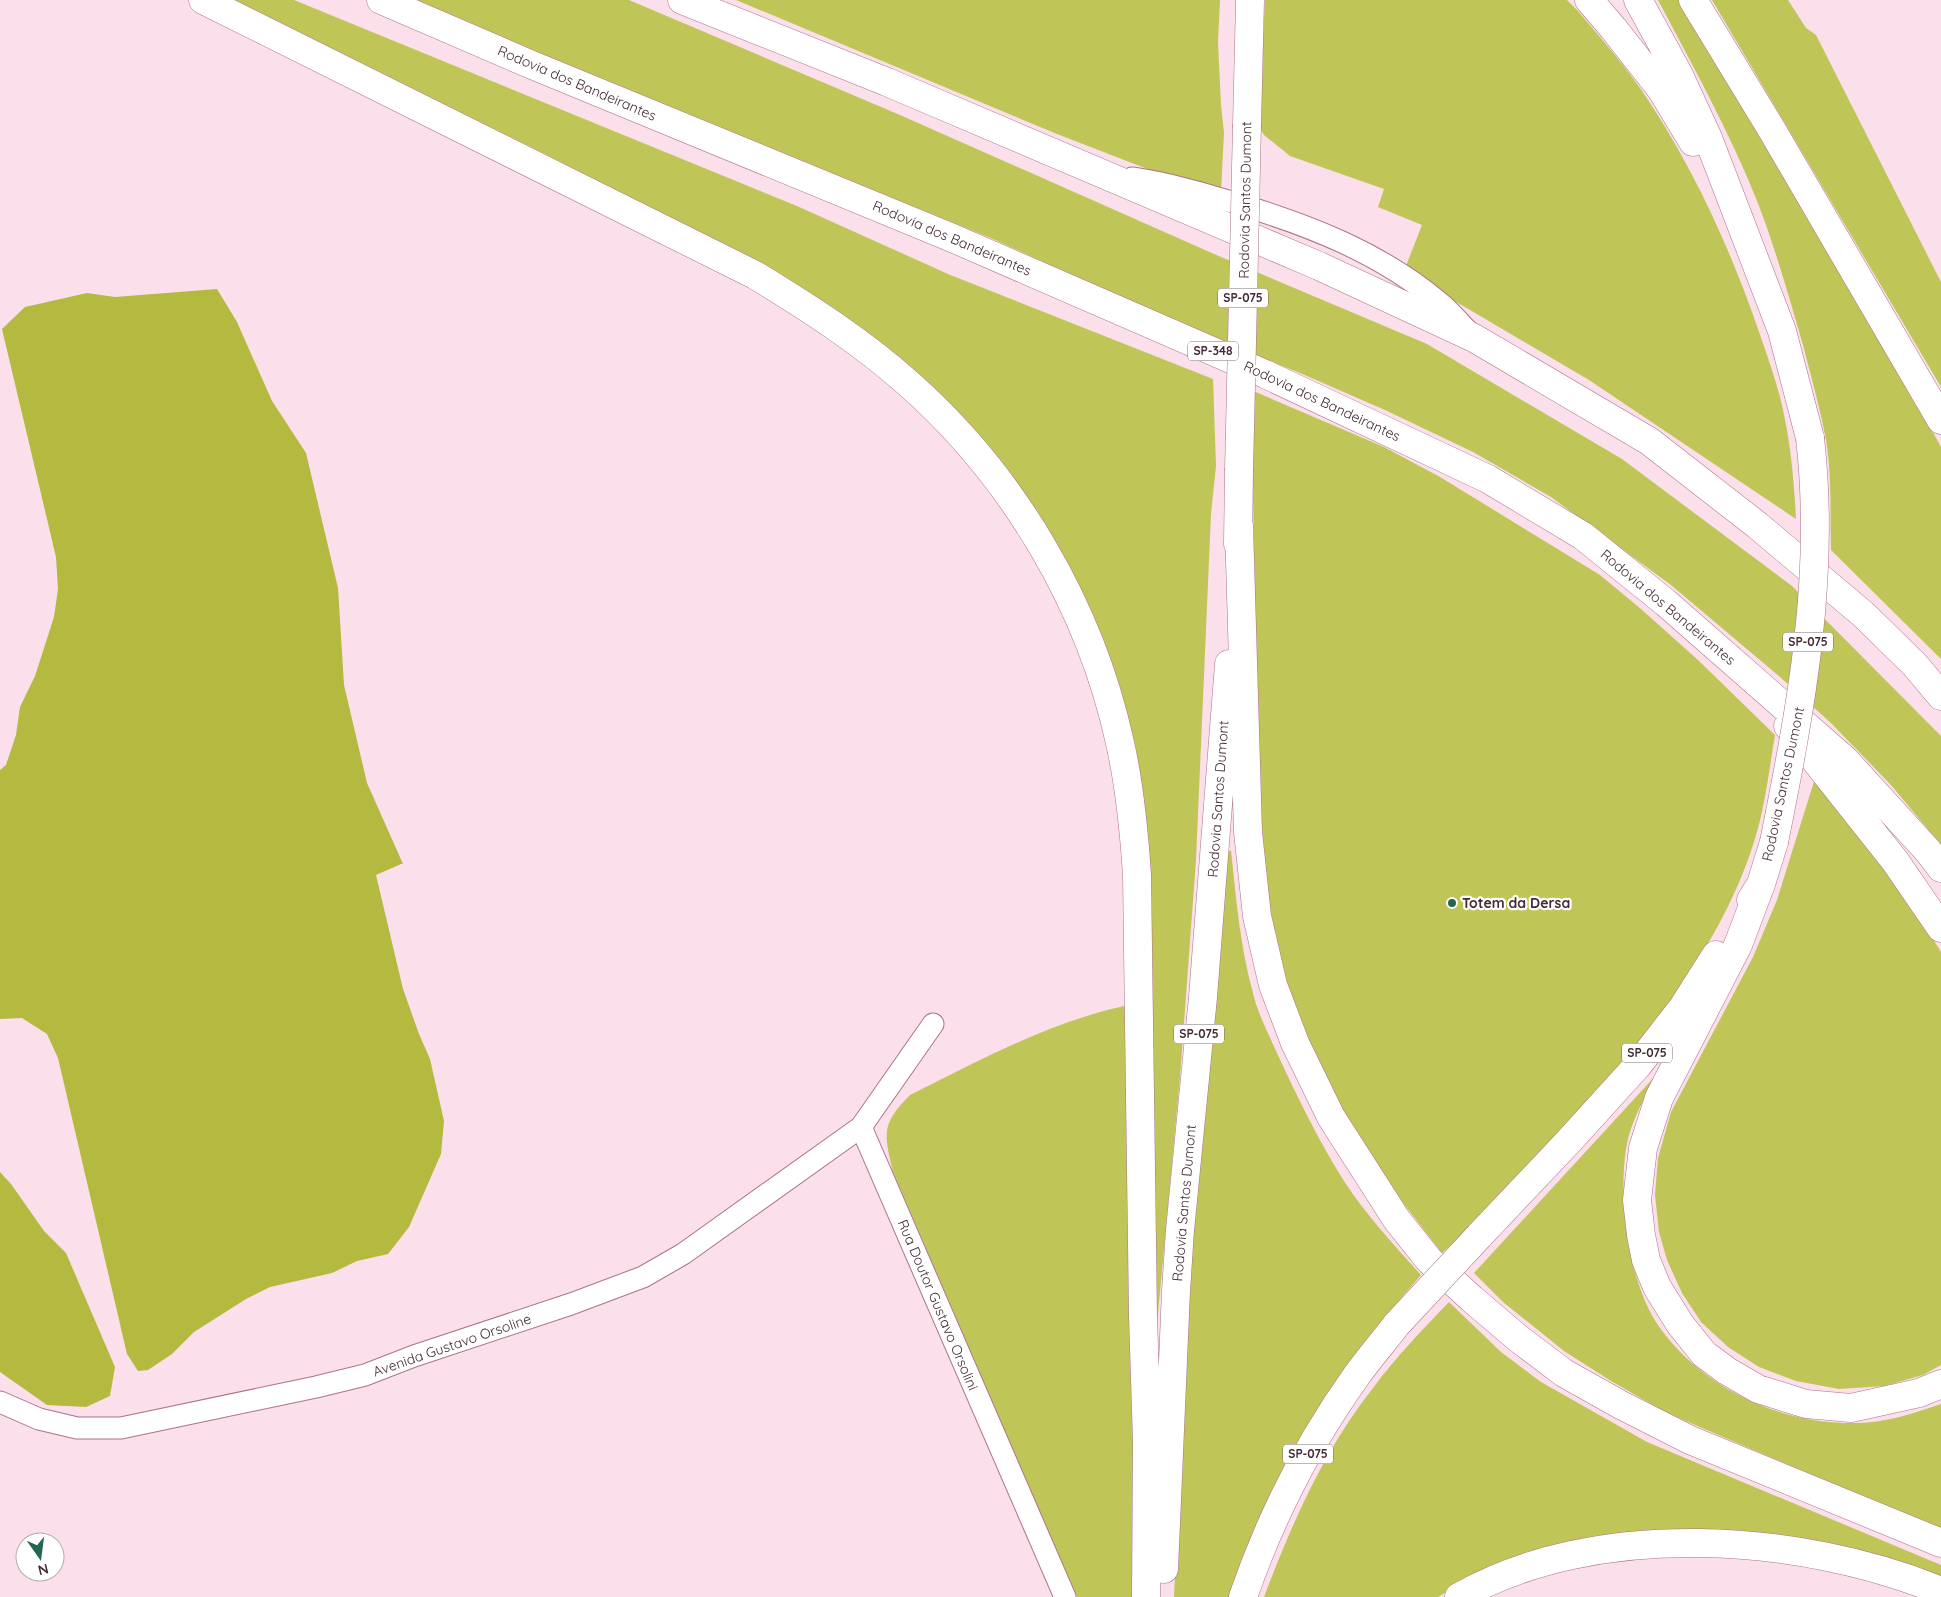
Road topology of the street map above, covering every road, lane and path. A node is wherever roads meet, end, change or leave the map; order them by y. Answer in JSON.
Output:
{"nodes":[{"id":1,"x":203,"y":0,"type":"edge"},
{"id":2,"x":381,"y":0,"type":"edge"},
{"id":3,"x":682,"y":0,"type":"edge"},
{"id":4,"x":1250,"y":0,"type":"edge"},
{"id":5,"x":1589,"y":0,"type":"edge"},
{"id":6,"x":1638,"y":0,"type":"edge"},
{"id":7,"x":1694,"y":0,"type":"edge"},
{"id":8,"x":1748,"y":242,"type":"junction"},
{"id":9,"x":1941,"y":420,"type":"edge"},
{"id":10,"x":1240,"y":526,"type":"junction"},
{"id":11,"x":1743,"y":670,"type":"junction"},
{"id":12,"x":1941,"y":696,"type":"edge"},
{"id":13,"x":1941,"y":868,"type":"edge"},
{"id":14,"x":1761,"y":884,"type":"junction"},
{"id":15,"x":1941,"y":928,"type":"edge"},
{"id":16,"x":933,"y":1024,"type":"dead end"},
{"id":17,"x":861,"y":1127,"type":"junction"},
{"id":18,"x":1941,"y":1384,"type":"edge"},
{"id":19,"x":0,"y":1402,"type":"edge"},
{"id":20,"x":1941,"y":1543,"type":"edge"},
{"id":21,"x":1941,"y":1592,"type":"edge"},
{"id":22,"x":1065,"y":1597,"type":"edge"},
{"id":23,"x":1146,"y":1597,"type":"edge"},
{"id":24,"x":1163,"y":1597,"type":"edge"},
{"id":25,"x":1243,"y":1597,"type":"edge"},
{"id":26,"x":1459,"y":1597,"type":"edge"}],
"edges":[{"from":1,"to":23,"type":"highway"},
{"from":2,"to":11,"type":"highway","name":"Rodovia dos Bandeirantes","number":"SP-348"},
{"from":3,"to":12,"type":"highway"},
{"from":4,"to":10,"type":"highway","name":"Rodovia Santos Dumont","number":"SP-075","bridge":true},
{"from":5,"to":8,"type":"highway"},
{"from":6,"to":8,"type":"highway"},
{"from":7,"to":9,"type":"highway"},
{"from":8,"to":14,"type":"highway","name":"Rodovia Santos Dumont","number":"SP-075","bridge":true},
{"from":10,"to":20,"type":"highway"},
{"from":10,"to":24,"type":"highway","name":"Rodovia Santos Dumont","number":"SP-075"},
{"from":11,"to":13,"type":"highway","name":"Rodovia dos Bandeirantes","number":"SP-348"},
{"from":11,"to":15,"type":"highway"},
{"from":14,"to":18,"type":"highway"},
{"from":14,"to":25,"type":"highway","name":"Rodovia Santos Dumont","number":"SP-075","bridge":true},
{"from":16,"to":17,"type":"street"},
{"from":17,"to":19,"type":"street","name":"Avenida Gustavo Orsoline"},
{"from":17,"to":22,"type":"street","name":"Rua Doutor Gustavo Orsolini"},
{"from":21,"to":26,"type":"highway"}]}
